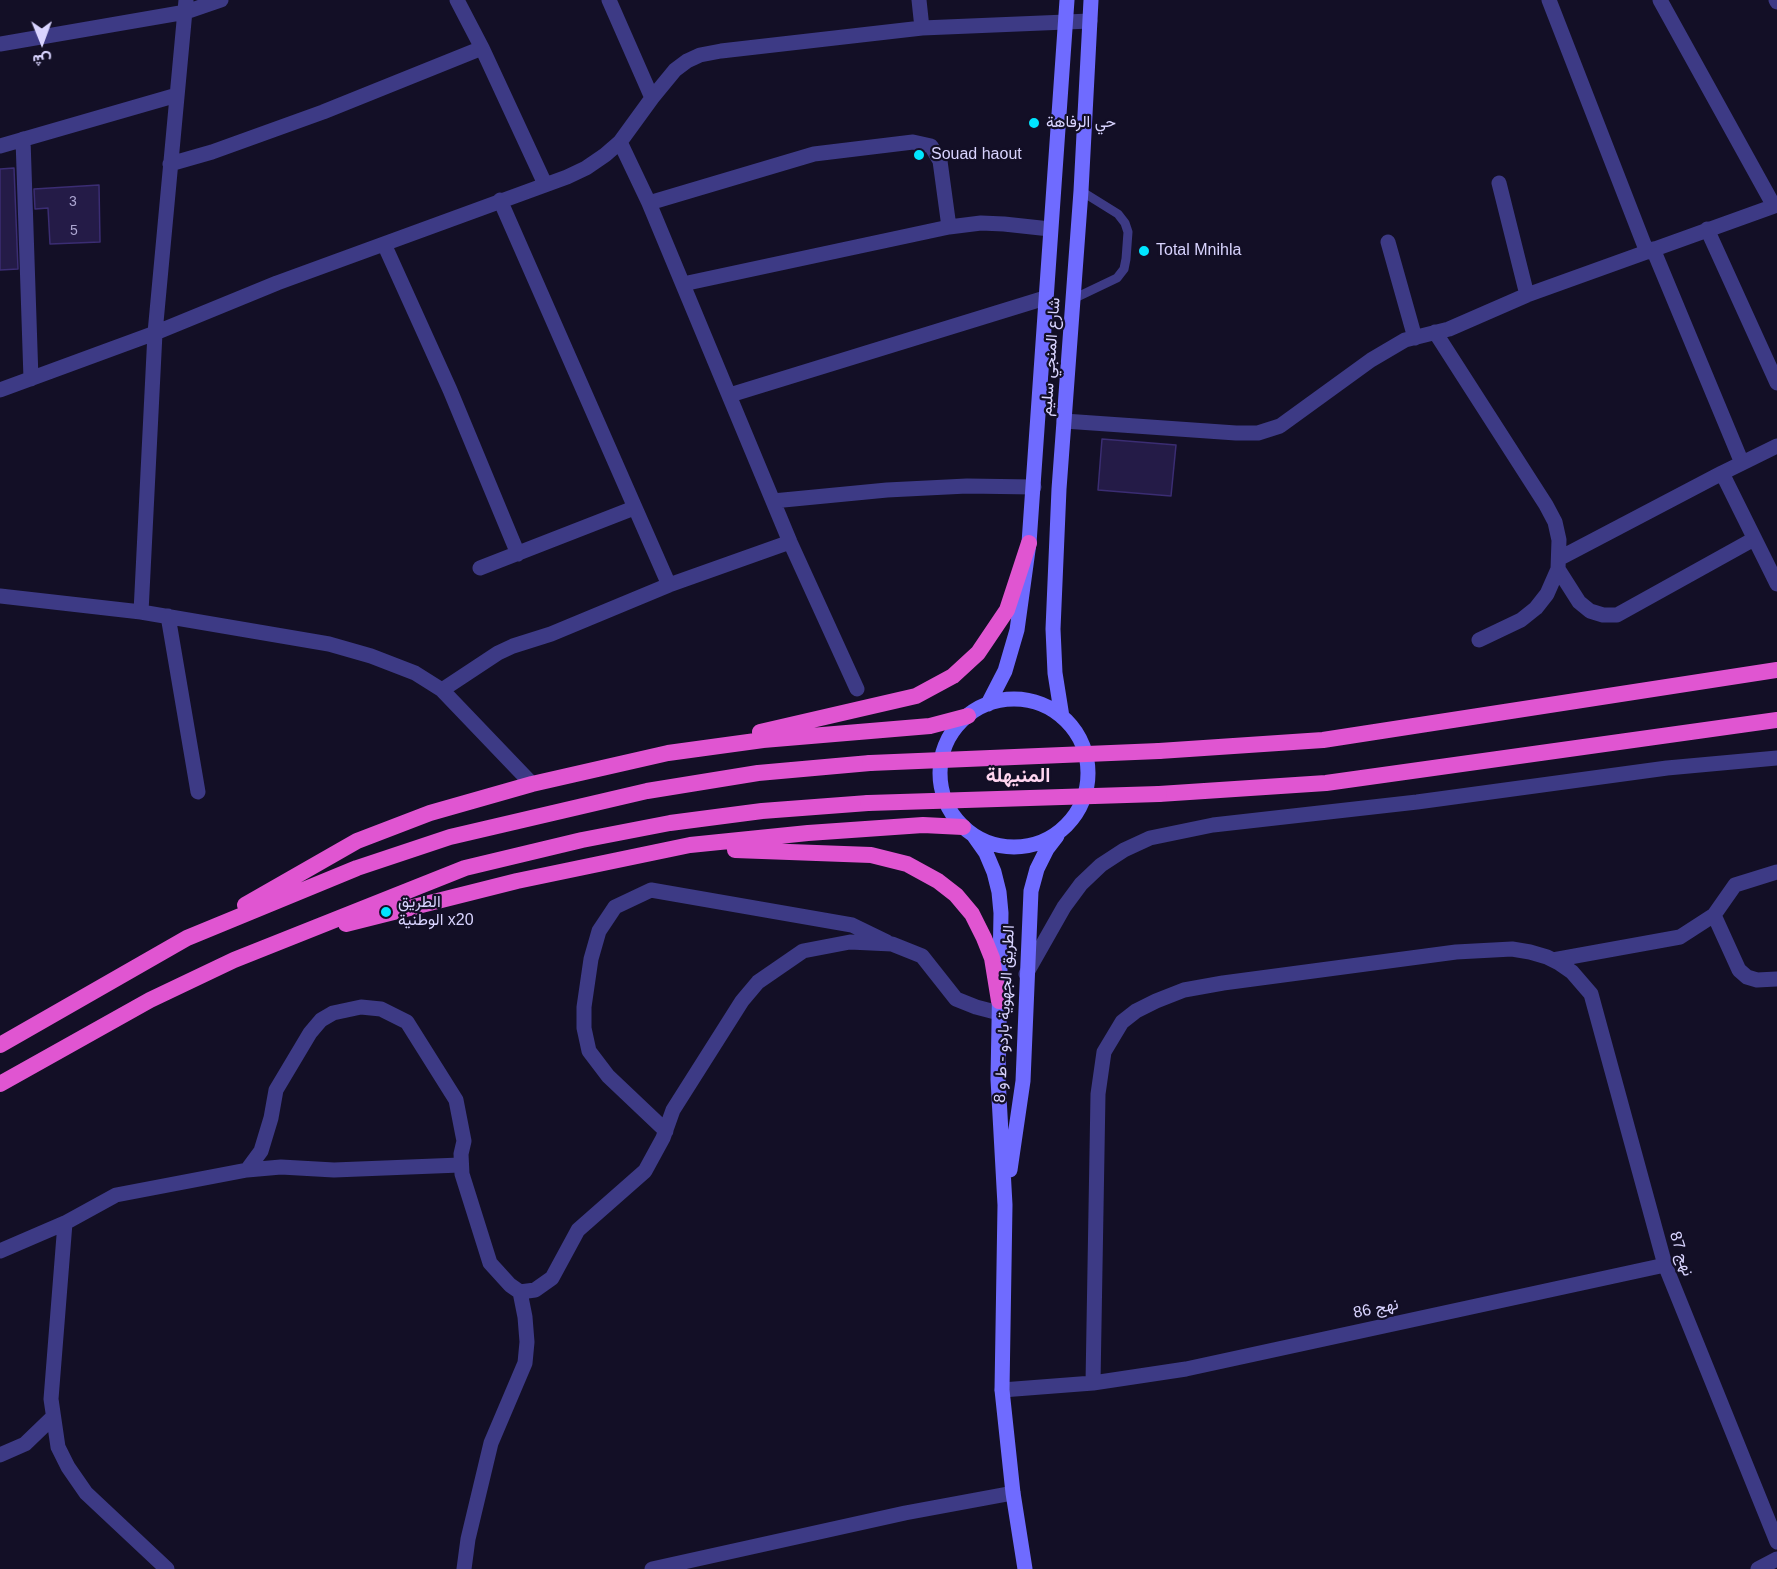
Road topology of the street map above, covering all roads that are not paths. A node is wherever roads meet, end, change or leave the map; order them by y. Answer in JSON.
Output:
{"nodes":[{"id":1,"x":221,"y":0,"type":"edge"},
{"id":2,"x":457,"y":0,"type":"edge"},
{"id":3,"x":609,"y":0,"type":"edge"},
{"id":4,"x":919,"y":0,"type":"edge"},
{"id":5,"x":1067,"y":0,"type":"edge"},
{"id":6,"x":1091,"y":0,"type":"edge"},
{"id":7,"x":1548,"y":0,"type":"edge"},
{"id":8,"x":1660,"y":0,"type":"edge"},
{"id":9,"x":186,"y":6,"type":"edge"},
{"id":10,"x":1066,"y":21,"type":"junction"},
{"id":11,"x":1090,"y":21,"type":"junction"},
{"id":12,"x":922,"y":28,"type":"junction"},
{"id":13,"x":0,"y":44,"type":"edge"},
{"id":14,"x":482,"y":48,"type":"junction"},
{"id":15,"x":177,"y":95,"type":"junction"},
{"id":16,"x":652,"y":98,"type":"junction"},
{"id":17,"x":23,"y":139,"type":"junction"},
{"id":18,"x":621,"y":142,"type":"junction"},
{"id":19,"x":0,"y":146,"type":"edge"},
{"id":20,"x":170,"y":164,"type":"junction"},
{"id":21,"x":1499,"y":183,"type":"dead end"},
{"id":22,"x":545,"y":184,"type":"junction"},
{"id":23,"x":1081,"y":191,"type":"junction"},
{"id":24,"x":500,"y":200,"type":"junction"},
{"id":25,"x":649,"y":203,"type":"junction"},
{"id":26,"x":1776,"y":206,"type":"edge"},
{"id":27,"x":949,"y":227,"type":"junction"},
{"id":28,"x":1050,"y":229,"type":"junction"},
{"id":29,"x":1707,"y":229,"type":"junction"},
{"id":30,"x":1388,"y":242,"type":"dead end"},
{"id":31,"x":384,"y":244,"type":"junction"},
{"id":32,"x":1650,"y":251,"type":"junction"},
{"id":33,"x":683,"y":284,"type":"junction"},
{"id":34,"x":1527,"y":295,"type":"junction"},
{"id":35,"x":1045,"y":298,"type":"junction"},
{"id":36,"x":1073,"y":299,"type":"junction"},
{"id":37,"x":1435,"y":332,"type":"junction"},
{"id":38,"x":155,"y":333,"type":"junction"},
{"id":39,"x":1415,"y":338,"type":"junction"},
{"id":40,"x":31,"y":379,"type":"junction"},
{"id":41,"x":1777,"y":383,"type":"edge"},
{"id":42,"x":0,"y":390,"type":"edge"},
{"id":43,"x":730,"y":395,"type":"junction"},
{"id":44,"x":1064,"y":421,"type":"junction"},
{"id":45,"x":1777,"y":446,"type":"edge"},
{"id":46,"x":1742,"y":463,"type":"junction"},
{"id":47,"x":1722,"y":473,"type":"junction"},
{"id":48,"x":1034,"y":487,"type":"junction"},
{"id":49,"x":773,"y":501,"type":"junction"},
{"id":50,"x":634,"y":508,"type":"junction"},
{"id":51,"x":1754,"y":540,"type":"junction"},
{"id":52,"x":790,"y":542,"type":"junction"},
{"id":53,"x":1029,"y":543,"type":"junction"},
{"id":54,"x":518,"y":554,"type":"junction"},
{"id":55,"x":1559,"y":564,"type":"junction"},
{"id":56,"x":480,"y":568,"type":"dead end"},
{"id":57,"x":1777,"y":584,"type":"edge"},
{"id":58,"x":669,"y":585,"type":"junction"},
{"id":59,"x":0,"y":596,"type":"edge"},
{"id":60,"x":141,"y":612,"type":"junction"},
{"id":61,"x":168,"y":616,"type":"junction"},
{"id":62,"x":1479,"y":639,"type":"dead end"},
{"id":63,"x":1777,"y":670,"type":"edge"},
{"id":64,"x":857,"y":689,"type":"dead end"},
{"id":65,"x":442,"y":690,"type":"junction"},
{"id":66,"x":988,"y":704,"type":"junction"},
{"id":67,"x":968,"y":716,"type":"junction"},
{"id":68,"x":1062,"y":717,"type":"junction"},
{"id":69,"x":1777,"y":720,"type":"edge"},
{"id":70,"x":668,"y":753,"type":"junction"},
{"id":71,"x":1777,"y":758,"type":"edge"},
{"id":72,"x":532,"y":784,"type":"junction"},
{"id":73,"x":198,"y":792,"type":"dead end"},
{"id":74,"x":968,"y":832,"type":"junction"},
{"id":75,"x":1060,"y":832,"type":"junction"},
{"id":76,"x":647,"y":854,"type":"junction"},
{"id":77,"x":1777,"y":872,"type":"edge"},
{"id":78,"x":1714,"y":915,"type":"junction"},
{"id":79,"x":187,"y":938,"type":"junction"},
{"id":80,"x":892,"y":944,"type":"junction"},
{"id":81,"x":234,"y":960,"type":"junction"},
{"id":82,"x":1553,"y":960,"type":"junction"},
{"id":83,"x":1026,"y":974,"type":"junction"},
{"id":84,"x":1777,"y":979,"type":"edge"},
{"id":85,"x":999,"y":1007,"type":"junction"},
{"id":86,"x":0,"y":1045,"type":"edge"},
{"id":87,"x":0,"y":1084,"type":"edge"},
{"id":88,"x":666,"y":1131,"type":"junction"},
{"id":89,"x":460,"y":1166,"type":"junction"},
{"id":90,"x":247,"y":1170,"type":"junction"},
{"id":91,"x":1005,"y":1205,"type":"junction"},
{"id":92,"x":65,"y":1223,"type":"junction"},
{"id":93,"x":0,"y":1251,"type":"edge"},
{"id":94,"x":1665,"y":1265,"type":"junction"},
{"id":95,"x":519,"y":1292,"type":"junction"},
{"id":96,"x":1093,"y":1383,"type":"junction"},
{"id":97,"x":1002,"y":1390,"type":"junction"},
{"id":98,"x":52,"y":1418,"type":"junction"},
{"id":99,"x":0,"y":1455,"type":"edge"},
{"id":100,"x":1013,"y":1493,"type":"junction"},
{"id":101,"x":1777,"y":1542,"type":"edge"},
{"id":102,"x":1777,"y":1560,"type":"edge"},
{"id":103,"x":167,"y":1569,"type":"edge"},
{"id":104,"x":464,"y":1569,"type":"edge"},
{"id":105,"x":652,"y":1569,"type":"edge"},
{"id":106,"x":1026,"y":1569,"type":"edge"},
{"id":107,"x":1758,"y":1569,"type":"edge"}],
"edges":[{"from":1,"to":9,"type":"street"},
{"from":2,"to":14,"type":"street"},
{"from":3,"to":16,"type":"street"},
{"from":4,"to":12,"type":"street"},
{"from":5,"to":10,"type":"main road","name":"شارع المنجي سليم"},
{"from":6,"to":11,"type":"main road","name":"شارع المنجي سليم"},
{"from":7,"to":32,"type":"street"},
{"from":8,"to":26,"type":"street"},
{"from":9,"to":13,"type":"street"},
{"from":9,"to":15,"type":"street"},
{"from":10,"to":11,"type":"street"},
{"from":10,"to":12,"type":"street"},
{"from":10,"to":28,"type":"main road","name":"شارع المنجي سليم"},
{"from":11,"to":23,"type":"main road","name":"شارع المنجي سليم"},
{"from":12,"to":16,"type":"street"},
{"from":14,"to":20,"type":"street"},
{"from":14,"to":22,"type":"street"},
{"from":15,"to":17,"type":"street"},
{"from":15,"to":20,"type":"street"},
{"from":16,"to":18,"type":"street"},
{"from":17,"to":19,"type":"street"},
{"from":17,"to":40,"type":"street"},
{"from":18,"to":22,"type":"street"},
{"from":18,"to":25,"type":"street"},
{"from":20,"to":38,"type":"street"},
{"from":21,"to":34,"type":"street"},
{"from":22,"to":24,"type":"street"},
{"from":23,"to":36,"type":"main road","name":"شارع المنجي سليم"},
{"from":23,"to":36,"type":"lane"},
{"from":24,"to":31,"type":"street"},
{"from":24,"to":50,"type":"street"},
{"from":25,"to":27,"type":"street"},
{"from":25,"to":33,"type":"street"},
{"from":26,"to":29,"type":"street"},
{"from":27,"to":28,"type":"street"},
{"from":27,"to":33,"type":"street"},
{"from":28,"to":35,"type":"main road","name":"شارع المنجي سليم"},
{"from":29,"to":32,"type":"street"},
{"from":29,"to":41,"type":"street"},
{"from":30,"to":39,"type":"street"},
{"from":31,"to":38,"type":"street"},
{"from":31,"to":54,"type":"street"},
{"from":32,"to":34,"type":"street"},
{"from":32,"to":46,"type":"street"},
{"from":33,"to":43,"type":"street"},
{"from":34,"to":37,"type":"street"},
{"from":35,"to":43,"type":"street"},
{"from":35,"to":48,"type":"main road","name":"شارع المنجي سليم"},
{"from":36,"to":44,"type":"main road","name":"شارع المنجي سليم"},
{"from":37,"to":39,"type":"street"},
{"from":37,"to":55,"type":"street"},
{"from":38,"to":40,"type":"street"},
{"from":38,"to":60,"type":"street"},
{"from":39,"to":44,"type":"street"},
{"from":40,"to":42,"type":"street"},
{"from":43,"to":49,"type":"street"},
{"from":44,"to":68,"type":"main road","name":"شارع المنجي سليم"},
{"from":45,"to":46,"type":"street"},
{"from":46,"to":47,"type":"street"},
{"from":47,"to":51,"type":"street"},
{"from":47,"to":55,"type":"street"},
{"from":48,"to":49,"type":"street"},
{"from":48,"to":53,"type":"main road","name":"شارع المنجي سليم"},
{"from":49,"to":52,"type":"street"},
{"from":50,"to":54,"type":"street"},
{"from":50,"to":58,"type":"street"},
{"from":51,"to":55,"type":"street"},
{"from":51,"to":57,"type":"street"},
{"from":52,"to":58,"type":"street"},
{"from":52,"to":64,"type":"street"},
{"from":53,"to":66,"type":"main road","name":"شارع المنجي سليم"},
{"from":53,"to":70,"type":"highway"},
{"from":54,"to":56,"type":"street"},
{"from":55,"to":62,"type":"street"},
{"from":58,"to":65,"type":"street"},
{"from":59,"to":60,"type":"street"},
{"from":60,"to":61,"type":"street"},
{"from":61,"to":65,"type":"street"},
{"from":61,"to":73,"type":"street"},
{"from":63,"to":79,"type":"highway","bridge":true},
{"from":65,"to":72,"type":"street"},
{"from":66,"to":67,"type":"main road"},
{"from":66,"to":68,"type":"main road"},
{"from":67,"to":70,"type":"highway"},
{"from":67,"to":74,"type":"main road"},
{"from":68,"to":75,"type":"main road"},
{"from":69,"to":81,"type":"highway","bridge":true},
{"from":70,"to":72,"type":"highway"},
{"from":71,"to":83,"type":"street"},
{"from":72,"to":79,"type":"highway"},
{"from":74,"to":75,"type":"main road"},
{"from":74,"to":76,"type":"highway"},
{"from":74,"to":85,"type":"main road","name":"الطريق الجهوية باردو - ط و 8"},
{"from":75,"to":83,"type":"main road","name":"الطريق الجهوية باردو - ط و 8"},
{"from":76,"to":81,"type":"highway"},
{"from":76,"to":85,"type":"highway"},
{"from":77,"to":78,"type":"street"},
{"from":78,"to":82,"type":"street"},
{"from":78,"to":84,"type":"street"},
{"from":79,"to":86,"type":"highway"},
{"from":80,"to":85,"type":"street"},
{"from":80,"to":88,"type":"street"},
{"from":80,"to":88,"type":"street"},
{"from":81,"to":87,"type":"highway"},
{"from":82,"to":94,"type":"street","name":"نهج 87"},
{"from":82,"to":96,"type":"street"},
{"from":83,"to":91,"type":"main road","name":"الطريق الجهوية باردو - ط و 8"},
{"from":85,"to":91,"type":"main road","name":"الطريق الجهوية باردو - ط و 8"},
{"from":88,"to":95,"type":"street"},
{"from":89,"to":90,"type":"street"},
{"from":89,"to":90,"type":"street"},
{"from":89,"to":95,"type":"street"},
{"from":90,"to":92,"type":"street"},
{"from":91,"to":97,"type":"main road","name":"الطريق الجهوية باردو - ط و 8"},
{"from":92,"to":93,"type":"street"},
{"from":92,"to":98,"type":"street"},
{"from":94,"to":96,"type":"street","name":"نهج 86"},
{"from":94,"to":101,"type":"street","name":"نهج 87"},
{"from":95,"to":104,"type":"street"},
{"from":96,"to":97,"type":"street","name":"نهج 86"},
{"from":97,"to":100,"type":"main road","name":"الطريق الجهوية باردو - ط و 8"},
{"from":98,"to":99,"type":"street"},
{"from":98,"to":103,"type":"street"},
{"from":100,"to":105,"type":"street"},
{"from":100,"to":106,"type":"main road","name":"الطريق الجهوية باردو - ط و 8"},
{"from":102,"to":107,"type":"street"}]}
